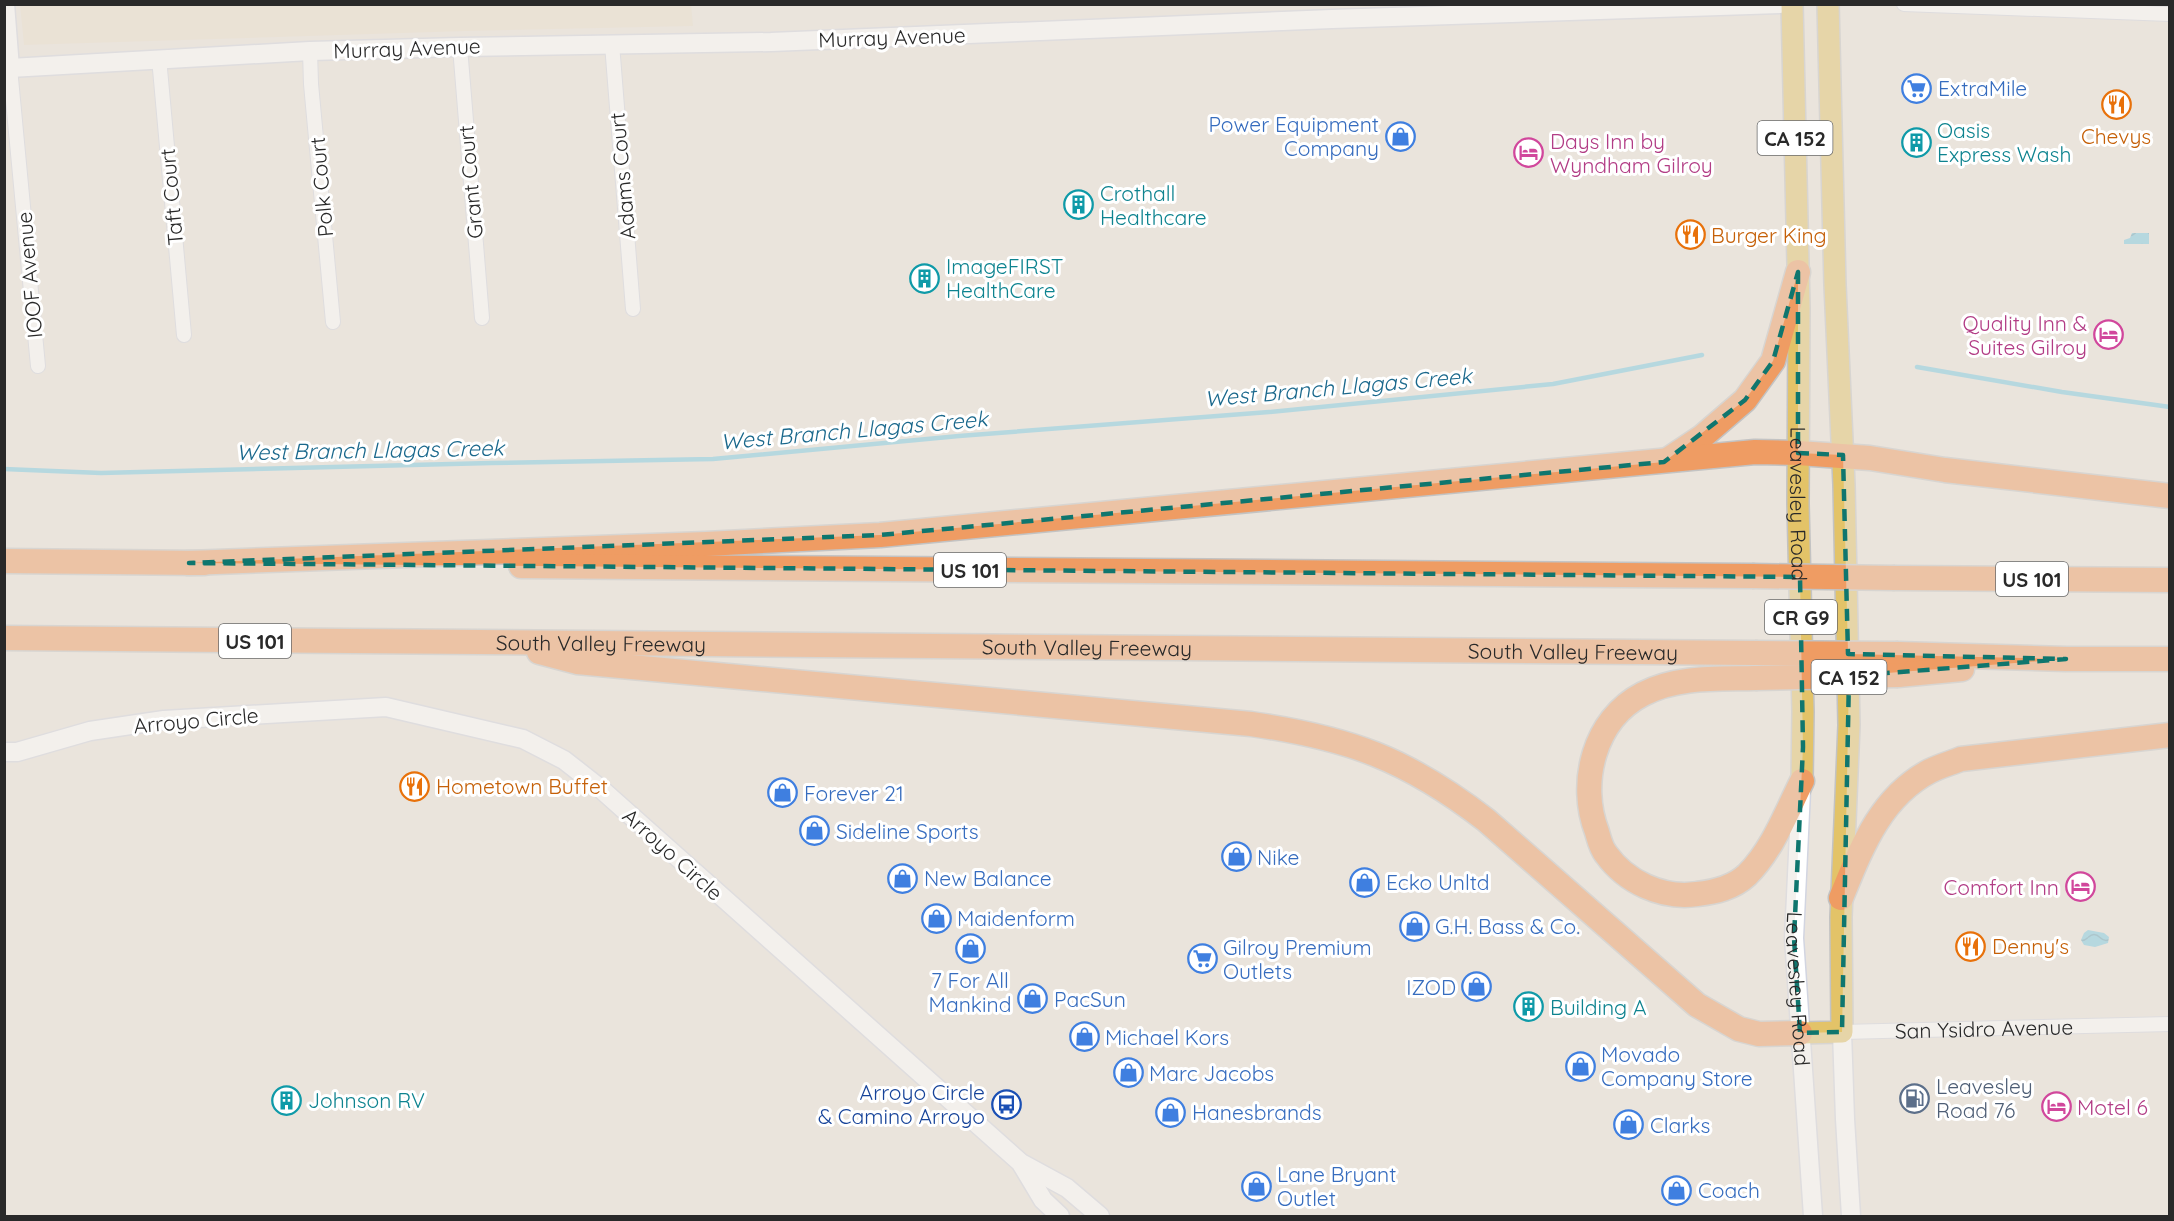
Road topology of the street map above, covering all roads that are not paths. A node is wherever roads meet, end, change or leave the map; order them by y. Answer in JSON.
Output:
{"nodes":[{"id":1,"x":5,"y":4,"type":"edge"},
{"id":2,"x":1780,"y":4,"type":"edge"},
{"id":3,"x":1792,"y":4,"type":"edge"},
{"id":4,"x":1828,"y":4,"type":"edge"},
{"id":5,"x":1904,"y":4,"type":"edge"},
{"id":6,"x":2169,"y":14,"type":"edge"},
{"id":7,"x":612,"y":44,"type":"junction"},
{"id":8,"x":460,"y":46,"type":"junction"},
{"id":9,"x":310,"y":51,"type":"junction"},
{"id":10,"x":159,"y":58,"type":"junction"},
{"id":11,"x":7,"y":68,"type":"edge"},
{"id":12,"x":1798,"y":272,"type":"junction"},
{"id":13,"x":633,"y":309,"type":"dead end"},
{"id":14,"x":482,"y":318,"type":"dead end"},
{"id":15,"x":333,"y":322,"type":"dead end"},
{"id":16,"x":184,"y":335,"type":"dead end"},
{"id":17,"x":38,"y":366,"type":"dead end"},
{"id":18,"x":1798,"y":453,"type":"junction"},
{"id":19,"x":1843,"y":455,"type":"junction"},
{"id":20,"x":1664,"y":462,"type":"junction"},
{"id":21,"x":2169,"y":496,"type":"edge"},
{"id":22,"x":4,"y":561,"type":"edge"},
{"id":23,"x":189,"y":563,"type":"junction"},
{"id":24,"x":2169,"y":580,"type":"edge"},
{"id":25,"x":4,"y":638,"type":"edge"},
{"id":26,"x":505,"y":643,"type":"junction"},
{"id":27,"x":2169,"y":659,"type":"edge"},
{"id":28,"x":1898,"y":664,"type":"junction"},
{"id":29,"x":2169,"y":735,"type":"edge"},
{"id":30,"x":4,"y":752,"type":"edge"},
{"id":31,"x":1802,"y":781,"type":"junction"},
{"id":32,"x":1841,"y":898,"type":"junction"},
{"id":33,"x":2169,"y":1024,"type":"edge"},
{"id":34,"x":1842,"y":1032,"type":"junction"},
{"id":35,"x":1800,"y":1033,"type":"junction"},
{"id":36,"x":1021,"y":1163,"type":"junction"},
{"id":37,"x":1060,"y":1216,"type":"edge"},
{"id":38,"x":1100,"y":1216,"type":"edge"},
{"id":39,"x":1813,"y":1216,"type":"edge"},
{"id":40,"x":1851,"y":1216,"type":"edge"}],
"edges":[{"from":1,"to":11,"type":"street","name":"IOOF Avenue"},
{"from":2,"to":7,"type":"street","name":"Murray Avenue"},
{"from":3,"to":12,"type":"main road","name":"Leavesley Road","number":"CA 152"},
{"from":4,"to":19,"type":"main road","name":"Leavesley Road","number":"CA 152"},
{"from":5,"to":6,"type":"street"},
{"from":7,"to":8,"type":"street","name":"Murray Avenue"},
{"from":7,"to":13,"type":"street","name":"Adams Court"},
{"from":8,"to":9,"type":"street","name":"Murray Avenue"},
{"from":8,"to":14,"type":"street","name":"Grant Court"},
{"from":9,"to":10,"type":"street","name":"Murray Avenue"},
{"from":9,"to":15,"type":"street","name":"Polk Court"},
{"from":10,"to":11,"type":"street","name":"Murray Avenue"},
{"from":10,"to":16,"type":"street","name":"Taft Court"},
{"from":11,"to":17,"type":"street","name":"IOOF Avenue"},
{"from":12,"to":18,"type":"main road","name":"Leavesley Road","number":"CR G9"},
{"from":12,"to":20,"type":"highway","number":"CA 152"},
{"from":18,"to":19,"type":"highway"},
{"from":18,"to":20,"type":"highway"},
{"from":18,"to":31,"type":"main road","name":"Leavesley Road","number":"CR G9"},
{"from":19,"to":21,"type":"highway"},
{"from":19,"to":32,"type":"main road","name":"Leavesley Road","number":"CA 152"},
{"from":20,"to":23,"type":"highway","number":"CA 152"},
{"from":22,"to":23,"type":"highway","number":"US 101"},
{"from":23,"to":24,"type":"highway","number":"US 101","bridge":true},
{"from":25,"to":26,"type":"highway","name":"South Valley Freeway","number":"US 101"},
{"from":26,"to":28,"type":"highway","name":"South Valley Freeway","number":"US 101","bridge":true},
{"from":26,"to":35,"type":"highway"},
{"from":27,"to":28,"type":"highway","name":"South Valley Freeway","number":"US 101"},
{"from":28,"to":31,"type":"highway","bridge":true},
{"from":29,"to":32,"type":"highway"},
{"from":30,"to":36,"type":"street","name":"Arroyo Circle"},
{"from":31,"to":35,"type":"street","name":"Leavesley Road","number":"CR G9"},
{"from":32,"to":34,"type":"main road","name":"Leavesley Road","number":"CA 152"},
{"from":33,"to":34,"type":"street","name":"San Ysidro Avenue"},
{"from":34,"to":35,"type":"main road","name":"San Ysidro Avenue"},
{"from":34,"to":40,"type":"street","name":"Leavesley Road"},
{"from":35,"to":39,"type":"street","name":"Leavesley Road","number":"CR G9"},
{"from":36,"to":37,"type":"street","name":"Arroyo Circle"},
{"from":36,"to":38,"type":"street","name":"Arroyo Circle"}]}
